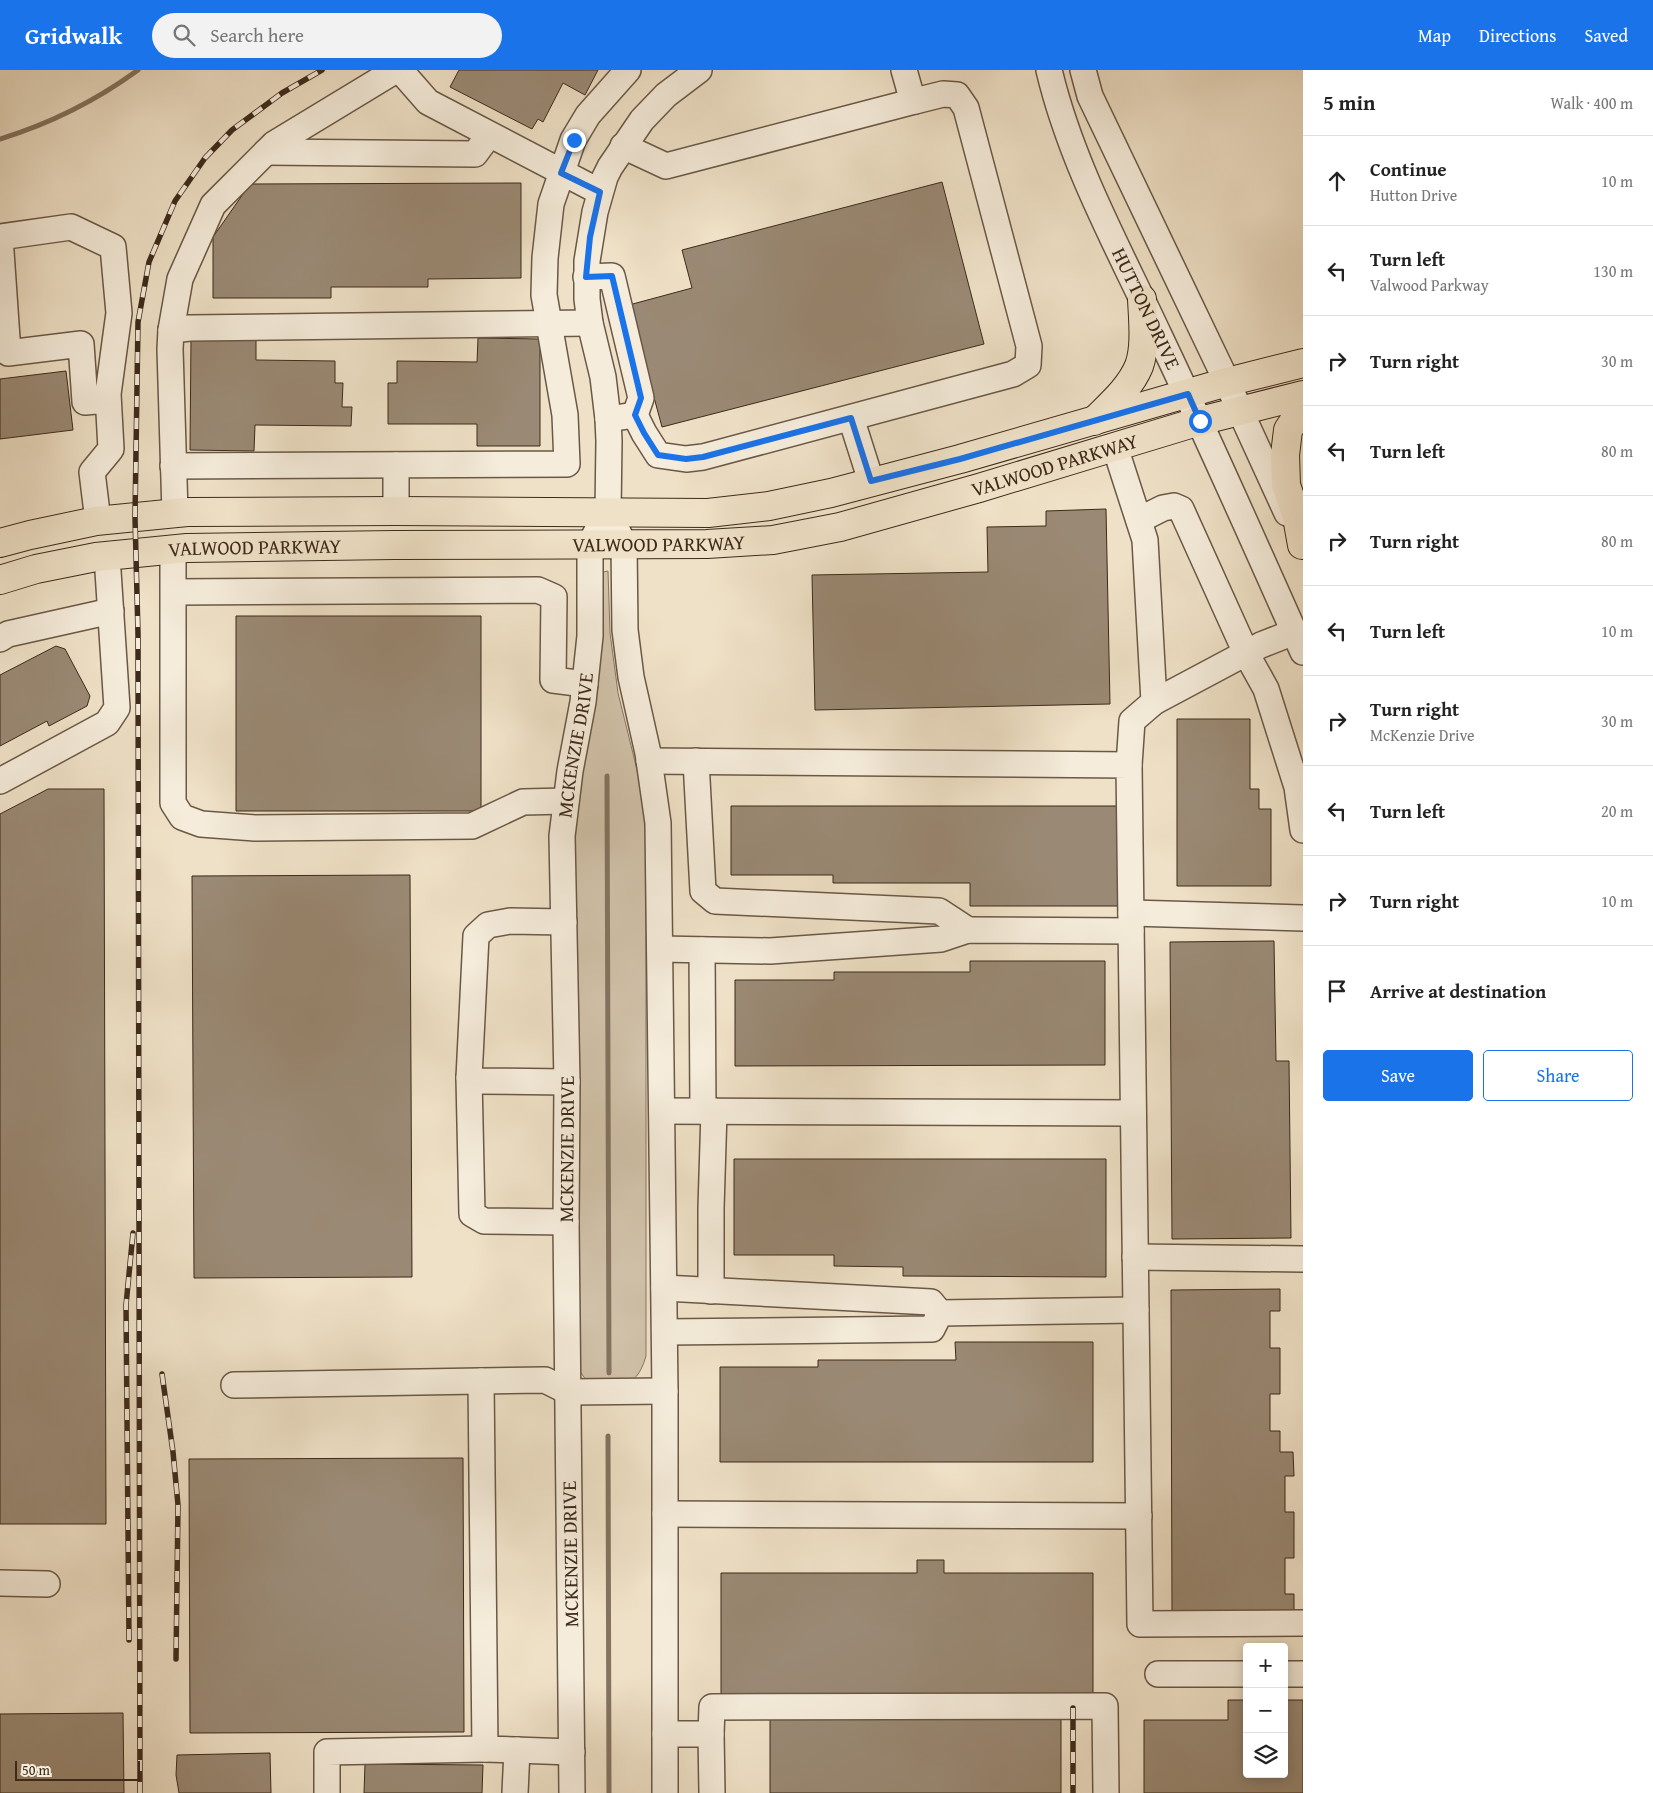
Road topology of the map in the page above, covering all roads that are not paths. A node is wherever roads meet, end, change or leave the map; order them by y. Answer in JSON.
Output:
{"nodes":[{"id":1,"x":396,"y":70,"type":"edge"},
{"id":2,"x":400,"y":70,"type":"edge"},
{"id":3,"x":628,"y":70,"type":"edge"},
{"id":4,"x":699,"y":70,"type":"edge"},
{"id":5,"x":904,"y":70,"type":"edge"},
{"id":6,"x":1049,"y":70,"type":"edge"},
{"id":7,"x":1083,"y":70,"type":"edge"},
{"id":8,"x":914,"y":101,"type":"junction"},
{"id":9,"x":489,"y":135,"type":"junction"},
{"id":10,"x":623,"y":146,"type":"junction"},
{"id":11,"x":266,"y":152,"type":"junction"},
{"id":12,"x":561,"y":173,"type":"junction"},
{"id":13,"x":600,"y":192,"type":"junction"},
{"id":14,"x":586,"y":277,"type":"junction"},
{"id":15,"x":1142,"y":299,"type":"junction"},
{"id":16,"x":549,"y":323,"type":"junction"},
{"id":17,"x":590,"y":323,"type":"junction"},
{"id":18,"x":171,"y":330,"type":"junction"},
{"id":19,"x":1303,"y":363,"type":"edge"},
{"id":20,"x":1227,"y":382,"type":"junction"},
{"id":21,"x":1188,"y":394,"type":"junction"},
{"id":22,"x":1303,"y":396,"type":"edge"},
{"id":23,"x":108,"y":400,"type":"junction"},
{"id":24,"x":1303,"y":407,"type":"edge"},
{"id":25,"x":1240,"y":410,"type":"junction"},
{"id":26,"x":635,"y":415,"type":"junction"},
{"id":27,"x":851,"y":418,"type":"junction"},
{"id":28,"x":608,"y":419,"type":"junction"},
{"id":29,"x":1200,"y":421,"type":"junction"},
{"id":30,"x":1094,"y":422,"type":"junction"},
{"id":31,"x":1115,"y":447,"type":"junction"},
{"id":32,"x":396,"y":465,"type":"junction"},
{"id":33,"x":174,"y":466,"type":"junction"},
{"id":34,"x":871,"y":481,"type":"junction"},
{"id":35,"x":396,"y":511,"type":"junction"},
{"id":36,"x":608,"y":512,"type":"junction"},
{"id":37,"x":175,"y":513,"type":"junction"},
{"id":38,"x":1139,"y":520,"type":"junction"},
{"id":39,"x":98,"y":521,"type":"junction"},
{"id":40,"x":0,"y":543,"type":"edge"},
{"id":41,"x":590,"y":544,"type":"junction"},
{"id":42,"x":624,"y":544,"type":"junction"},
{"id":43,"x":1303,"y":546,"type":"edge"},
{"id":44,"x":174,"y":550,"type":"junction"},
{"id":45,"x":107,"y":556,"type":"junction"},
{"id":46,"x":0,"y":580,"type":"edge"},
{"id":47,"x":174,"y":592,"type":"junction"},
{"id":48,"x":111,"y":611,"type":"junction"},
{"id":49,"x":0,"y":639,"type":"edge"},
{"id":50,"x":1299,"y":642,"type":"edge"},
{"id":51,"x":1246,"y":653,"type":"junction"},
{"id":52,"x":585,"y":684,"type":"junction"},
{"id":53,"x":1154,"y":702,"type":"junction"},
{"id":54,"x":649,"y":761,"type":"junction"},
{"id":55,"x":696,"y":761,"type":"junction"},
{"id":56,"x":1128,"y":765,"type":"junction"},
{"id":57,"x":0,"y":781,"type":"edge"},
{"id":58,"x":566,"y":801,"type":"junction"},
{"id":59,"x":1303,"y":830,"type":"edge"},
{"id":60,"x":1303,"y":918,"type":"edge"},
{"id":61,"x":564,"y":922,"type":"junction"},
{"id":62,"x":1131,"y":922,"type":"junction"},
{"id":63,"x":968,"y":930,"type":"junction"},
{"id":64,"x":660,"y":949,"type":"junction"},
{"id":65,"x":702,"y":950,"type":"junction"},
{"id":66,"x":469,"y":1078,"type":"junction"},
{"id":67,"x":567,"y":1082,"type":"junction"},
{"id":68,"x":662,"y":1111,"type":"junction"},
{"id":69,"x":708,"y":1111,"type":"junction"},
{"id":70,"x":1133,"y":1113,"type":"junction"},
{"id":71,"x":566,"y":1222,"type":"junction"},
{"id":72,"x":1135,"y":1257,"type":"junction"},
{"id":73,"x":1303,"y":1259,"type":"edge"},
{"id":74,"x":664,"y":1288,"type":"junction"},
{"id":75,"x":712,"y":1291,"type":"junction"},
{"id":76,"x":1136,"y":1310,"type":"junction"},
{"id":77,"x":940,"y":1313,"type":"junction"},
{"id":78,"x":665,"y":1332,"type":"junction"},
{"id":79,"x":481,"y":1381,"type":"junction"},
{"id":80,"x":234,"y":1385,"type":"dead end"},
{"id":81,"x":665,"y":1391,"type":"junction"},
{"id":82,"x":569,"y":1392,"type":"junction"},
{"id":83,"x":665,"y":1514,"type":"junction"},
{"id":84,"x":1139,"y":1516,"type":"junction"},
{"id":85,"x":0,"y":1583,"type":"edge"},
{"id":86,"x":47,"y":1584,"type":"dead end"},
{"id":87,"x":1303,"y":1623,"type":"edge"},
{"id":88,"x":1158,"y":1674,"type":"dead end"},
{"id":89,"x":1243,"y":1674,"type":"edge"},
{"id":90,"x":1288,"y":1674,"type":"edge"},
{"id":91,"x":1303,"y":1674,"type":"edge"},
{"id":92,"x":665,"y":1734,"type":"junction"},
{"id":93,"x":711,"y":1734,"type":"junction"},
{"id":94,"x":485,"y":1749,"type":"junction"},
{"id":95,"x":517,"y":1750,"type":"junction"},
{"id":96,"x":572,"y":1752,"type":"junction"},
{"id":97,"x":327,"y":1793,"type":"edge"},
{"id":98,"x":516,"y":1793,"type":"edge"},
{"id":99,"x":572,"y":1793,"type":"edge"},
{"id":100,"x":665,"y":1793,"type":"edge"},
{"id":101,"x":712,"y":1793,"type":"edge"},
{"id":102,"x":1106,"y":1793,"type":"edge"}],
"edges":[{"from":1,"to":11,"type":"street"},
{"from":2,"to":9,"type":"street"},
{"from":3,"to":12,"type":"street"},
{"from":4,"to":10,"type":"street","name":"MCKENZIE DRIVE"},
{"from":5,"to":8,"type":"street"},
{"from":6,"to":15,"type":"street","name":"HUTTON DRIVE"},
{"from":7,"to":20,"type":"street","name":"HUTTON DRIVE"},
{"from":8,"to":10,"type":"street"},
{"from":8,"to":27,"type":"street"},
{"from":9,"to":11,"type":"street"},
{"from":9,"to":12,"type":"street"},
{"from":10,"to":13,"type":"street","name":"MCKENZIE DRIVE"},
{"from":11,"to":18,"type":"street"},
{"from":12,"to":13,"type":"street"},
{"from":12,"to":16,"type":"street"},
{"from":13,"to":14,"type":"street","name":"MCKENZIE DRIVE"},
{"from":14,"to":17,"type":"street","name":"MCKENZIE DRIVE"},
{"from":14,"to":26,"type":"street"},
{"from":15,"to":21,"type":"street","name":"HUTTON DRIVE"},
{"from":15,"to":30,"type":"main road"},
{"from":16,"to":17,"type":"street"},
{"from":16,"to":18,"type":"street"},
{"from":16,"to":32,"type":"street"},
{"from":17,"to":28,"type":"street","name":"MCKENZIE DRIVE"},
{"from":18,"to":33,"type":"street"},
{"from":19,"to":20,"type":"main road","name":"VALWOOD PARKWAY"},
{"from":20,"to":21,"type":"main road","name":"VALWOOD PARKWAY"},
{"from":20,"to":25,"type":"street","name":"HUTTON DRIVE"},
{"from":21,"to":29,"type":"street","name":"HUTTON DRIVE"},
{"from":21,"to":30,"type":"main road","name":"VALWOOD PARKWAY"},
{"from":22,"to":25,"type":"main road","name":"VALWOOD PARKWAY"},
{"from":23,"to":23,"type":"street"},
{"from":23,"to":39,"type":"street"},
{"from":24,"to":43,"type":"main road"},
{"from":25,"to":29,"type":"main road","name":"VALWOOD PARKWAY"},
{"from":25,"to":43,"type":"street","name":"HUTTON DRIVE"},
{"from":26,"to":27,"type":"street"},
{"from":26,"to":28,"type":"street"},
{"from":27,"to":34,"type":"street"},
{"from":28,"to":36,"type":"street","name":"MCKENZIE DRIVE"},
{"from":29,"to":31,"type":"main road","name":"VALWOOD PARKWAY"},
{"from":29,"to":50,"type":"street","name":"HUTTON DRIVE"},
{"from":30,"to":34,"type":"main road","name":"VALWOOD PARKWAY"},
{"from":31,"to":38,"type":"street"},
{"from":31,"to":42,"type":"main road","name":"VALWOOD PARKWAY"},
{"from":32,"to":33,"type":"street"},
{"from":32,"to":35,"type":"street"},
{"from":33,"to":37,"type":"street"},
{"from":34,"to":36,"type":"main road","name":"VALWOOD PARKWAY"},
{"from":35,"to":36,"type":"main road","name":"VALWOOD PARKWAY"},
{"from":35,"to":37,"type":"main road","name":"VALWOOD PARKWAY"},
{"from":36,"to":41,"type":"street","name":"MCKENZIE DRIVE"},
{"from":36,"to":42,"type":"street","name":"MCKENZIE DRIVE"},
{"from":37,"to":39,"type":"main road","name":"VALWOOD PARKWAY"},
{"from":38,"to":51,"type":"street"},
{"from":38,"to":53,"type":"street"},
{"from":39,"to":40,"type":"main road","name":"VALWOOD PARKWAY"},
{"from":41,"to":42,"type":"main road","name":"VALWOOD PARKWAY"},
{"from":41,"to":44,"type":"main road","name":"VALWOOD PARKWAY"},
{"from":41,"to":52,"type":"street","name":"MCKENZIE DRIVE"},
{"from":42,"to":54,"type":"street","name":"MCKENZIE DRIVE"},
{"from":44,"to":45,"type":"main road","name":"VALWOOD PARKWAY"},
{"from":44,"to":47,"type":"street"},
{"from":45,"to":46,"type":"main road","name":"VALWOOD PARKWAY"},
{"from":45,"to":48,"type":"street"},
{"from":47,"to":52,"type":"street"},
{"from":47,"to":58,"type":"street"},
{"from":48,"to":49,"type":"street"},
{"from":48,"to":57,"type":"street"},
{"from":50,"to":51,"type":"street"},
{"from":51,"to":53,"type":"street"},
{"from":51,"to":59,"type":"street"},
{"from":52,"to":58,"type":"street","name":"MCKENZIE DRIVE"},
{"from":53,"to":56,"type":"street"},
{"from":54,"to":55,"type":"street"},
{"from":54,"to":64,"type":"street","name":"MCKENZIE DRIVE"},
{"from":55,"to":56,"type":"street"},
{"from":55,"to":63,"type":"street"},
{"from":56,"to":62,"type":"street"},
{"from":58,"to":61,"type":"street","name":"MCKENZIE DRIVE"},
{"from":60,"to":62,"type":"street"},
{"from":61,"to":66,"type":"street"},
{"from":61,"to":67,"type":"street","name":"MCKENZIE DRIVE"},
{"from":62,"to":63,"type":"street"},
{"from":62,"to":70,"type":"street"},
{"from":63,"to":65,"type":"street"},
{"from":64,"to":65,"type":"street"},
{"from":64,"to":68,"type":"street","name":"MCKENZIE DRIVE"},
{"from":65,"to":69,"type":"street"},
{"from":66,"to":67,"type":"street"},
{"from":66,"to":71,"type":"street"},
{"from":67,"to":71,"type":"street","name":"MCKENZIE DRIVE"},
{"from":68,"to":69,"type":"street"},
{"from":68,"to":74,"type":"street","name":"MCKENZIE DRIVE"},
{"from":69,"to":70,"type":"street"},
{"from":69,"to":75,"type":"street"},
{"from":70,"to":72,"type":"street"},
{"from":71,"to":82,"type":"street","name":"MCKENZIE DRIVE"},
{"from":72,"to":73,"type":"street"},
{"from":72,"to":76,"type":"street"},
{"from":74,"to":75,"type":"street"},
{"from":74,"to":78,"type":"street","name":"MCKENZIE DRIVE"},
{"from":75,"to":77,"type":"street"},
{"from":76,"to":77,"type":"street"},
{"from":76,"to":84,"type":"street"},
{"from":77,"to":78,"type":"street"},
{"from":78,"to":81,"type":"street","name":"MCKENZIE DRIVE"},
{"from":79,"to":80,"type":"street"},
{"from":79,"to":82,"type":"street"},
{"from":79,"to":94,"type":"street"},
{"from":81,"to":82,"type":"street"},
{"from":81,"to":83,"type":"street","name":"MCKENZIE DRIVE"},
{"from":82,"to":96,"type":"street","name":"MCKENZIE DRIVE"},
{"from":83,"to":84,"type":"street"},
{"from":83,"to":92,"type":"street","name":"MCKENZIE DRIVE"},
{"from":84,"to":87,"type":"street"},
{"from":85,"to":86,"type":"street"},
{"from":88,"to":89,"type":"street"},
{"from":90,"to":91,"type":"street"},
{"from":92,"to":93,"type":"street"},
{"from":92,"to":100,"type":"street","name":"MCKENZIE DRIVE"},
{"from":93,"to":101,"type":"street"},
{"from":93,"to":102,"type":"street"},
{"from":94,"to":95,"type":"street"},
{"from":94,"to":97,"type":"street"},
{"from":95,"to":96,"type":"street"},
{"from":95,"to":98,"type":"street"},
{"from":96,"to":99,"type":"street","name":"MCKENZIE DRIVE"}]}
